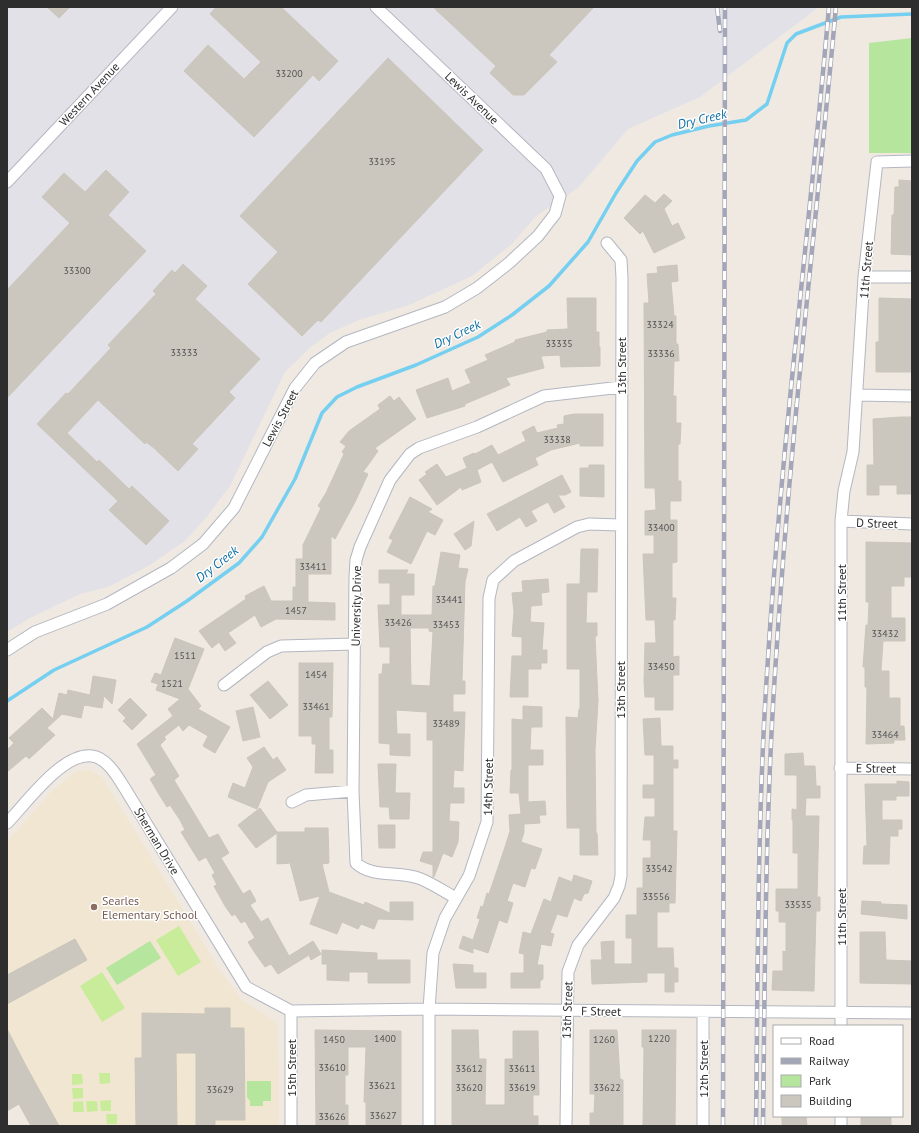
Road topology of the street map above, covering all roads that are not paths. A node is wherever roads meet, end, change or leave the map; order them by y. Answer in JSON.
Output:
{"nodes":[{"id":1,"x":172,"y":7,"type":"edge"},
{"id":2,"x":376,"y":7,"type":"edge"},
{"id":3,"x":912,"y":161,"type":"edge"},
{"id":4,"x":7,"y":182,"type":"edge"},
{"id":5,"x":560,"y":196,"type":"joint"},
{"id":6,"x":607,"y":243,"type":"dead end"},
{"id":7,"x":864,"y":277,"type":"junction"},
{"id":8,"x":912,"y":277,"type":"edge"},
{"id":9,"x":621,"y":387,"type":"junction"},
{"id":10,"x":857,"y":395,"type":"junction"},
{"id":11,"x":912,"y":396,"type":"edge"},
{"id":12,"x":841,"y":521,"type":"junction"},
{"id":13,"x":912,"y":524,"type":"edge"},
{"id":14,"x":620,"y":525,"type":"junction"},
{"id":15,"x":355,"y":644,"type":"junction"},
{"id":16,"x":7,"y":650,"type":"edge"},
{"id":17,"x":224,"y":685,"type":"dead end"},
{"id":18,"x":840,"y":768,"type":"junction"},
{"id":19,"x":912,"y":769,"type":"edge"},
{"id":20,"x":353,"y":791,"type":"junction"},
{"id":21,"x":292,"y":802,"type":"dead end"},
{"id":22,"x":7,"y":823,"type":"edge"},
{"id":23,"x":456,"y":898,"type":"junction"},
{"id":24,"x":429,"y":1009,"type":"junction"},
{"id":25,"x":566,"y":1010,"type":"junction"},
{"id":26,"x":291,"y":1011,"type":"junction"},
{"id":27,"x":703,"y":1013,"type":"junction"},
{"id":28,"x":841,"y":1013,"type":"junction"},
{"id":29,"x":912,"y":1014,"type":"edge"},
{"id":30,"x":841,"y":1025,"type":"edge"},
{"id":31,"x":291,"y":1126,"type":"edge"},
{"id":32,"x":429,"y":1126,"type":"edge"},
{"id":33,"x":566,"y":1126,"type":"edge"},
{"id":34,"x":703,"y":1126,"type":"edge"}],
"edges":[{"from":1,"to":4,"type":"street","name":"Western Avenue"},
{"from":2,"to":5,"type":"street","name":"Lewis Avenue"},
{"from":3,"to":7,"type":"street","name":"11th Street"},
{"from":5,"to":16,"type":"street","name":"Lewis Street"},
{"from":6,"to":9,"type":"street","name":"13th Street"},
{"from":7,"to":8,"type":"street"},
{"from":7,"to":10,"type":"street","name":"11th Street"},
{"from":9,"to":14,"type":"street","name":"13th Street"},
{"from":9,"to":15,"type":"street","name":"University Drive"},
{"from":10,"to":11,"type":"street"},
{"from":10,"to":12,"type":"street","name":"11th Street"},
{"from":12,"to":13,"type":"street","name":"D Street"},
{"from":12,"to":18,"type":"street","name":"11th Street"},
{"from":14,"to":23,"type":"street","name":"14th Street"},
{"from":14,"to":25,"type":"street","name":"13th Street"},
{"from":15,"to":17,"type":"street"},
{"from":15,"to":20,"type":"street","name":"University Drive"},
{"from":18,"to":19,"type":"street","name":"E Street"},
{"from":18,"to":28,"type":"street","name":"11th Street"},
{"from":20,"to":21,"type":"street"},
{"from":20,"to":23,"type":"street","name":"University Drive"},
{"from":22,"to":26,"type":"street","name":"Sherman Drive"},
{"from":23,"to":24,"type":"street","name":"14th Street"},
{"from":24,"to":25,"type":"street","name":"F Street"},
{"from":24,"to":26,"type":"street","name":"F Street"},
{"from":24,"to":32,"type":"street","name":"14th Street"},
{"from":25,"to":27,"type":"street","name":"F Street"},
{"from":25,"to":33,"type":"street","name":"13th Street"},
{"from":26,"to":31,"type":"street","name":"15th Street"},
{"from":27,"to":28,"type":"street","name":"F Street"},
{"from":27,"to":34,"type":"street","name":"12th Street"},
{"from":28,"to":29,"type":"street","name":"F Street"},
{"from":28,"to":30,"type":"street","name":"11th Street"}]}
